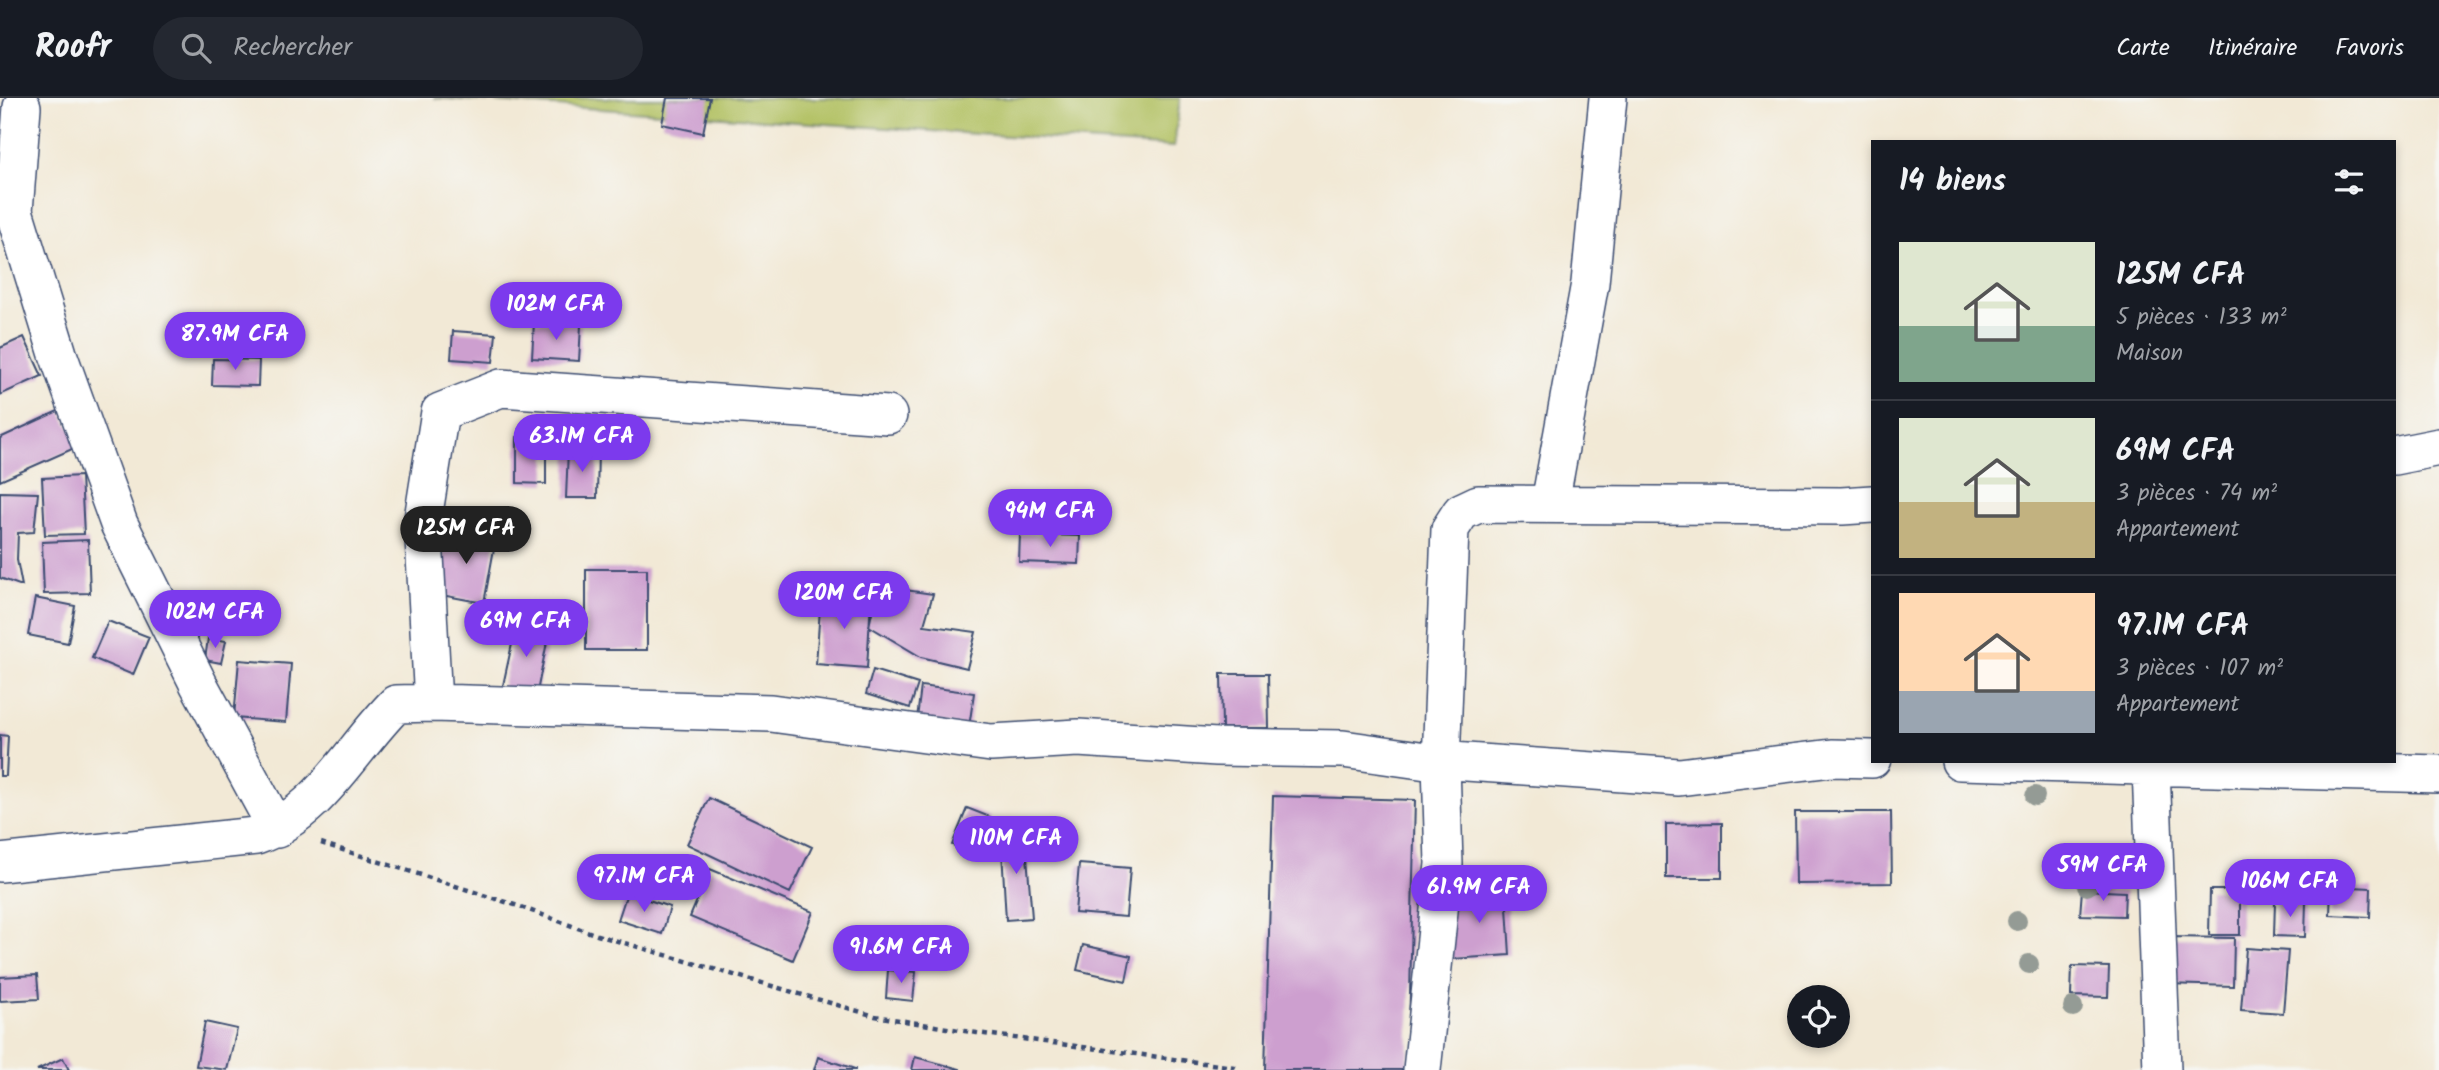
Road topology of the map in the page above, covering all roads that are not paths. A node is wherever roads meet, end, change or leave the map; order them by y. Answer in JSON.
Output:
{"nodes":[{"id":1,"x":1608,"y":98,"type":"edge"},
{"id":2,"x":22,"y":107,"type":"dead end"},
{"id":3,"x":888,"y":415,"type":"dead end"},
{"id":4,"x":2439,"y":447,"type":"edge"},
{"id":5,"x":2396,"y":456,"type":"edge"},
{"id":6,"x":1550,"y":503,"type":"junction"},
{"id":7,"x":1871,"y":504,"type":"edge"},
{"id":8,"x":433,"y":703,"type":"junction"},
{"id":9,"x":1871,"y":759,"type":"edge"},
{"id":10,"x":1441,"y":763,"type":"junction"},
{"id":11,"x":2037,"y":763,"type":"edge"},
{"id":12,"x":2151,"y":766,"type":"junction"},
{"id":13,"x":2439,"y":774,"type":"edge"},
{"id":14,"x":277,"y":829,"type":"junction"},
{"id":15,"x":0,"y":863,"type":"edge"},
{"id":16,"x":1422,"y":1070,"type":"edge"},
{"id":17,"x":2162,"y":1070,"type":"edge"}],
"edges":[{"from":1,"to":6,"type":"street"},
{"from":2,"to":14,"type":"street"},
{"from":3,"to":8,"type":"street"},
{"from":4,"to":5,"type":"street"},
{"from":6,"to":7,"type":"street"},
{"from":6,"to":10,"type":"street"},
{"from":8,"to":10,"type":"street"},
{"from":8,"to":14,"type":"street"},
{"from":9,"to":10,"type":"street"},
{"from":10,"to":16,"type":"street"},
{"from":11,"to":12,"type":"street"},
{"from":12,"to":13,"type":"street"},
{"from":12,"to":17,"type":"street"},
{"from":14,"to":15,"type":"street"}]}
